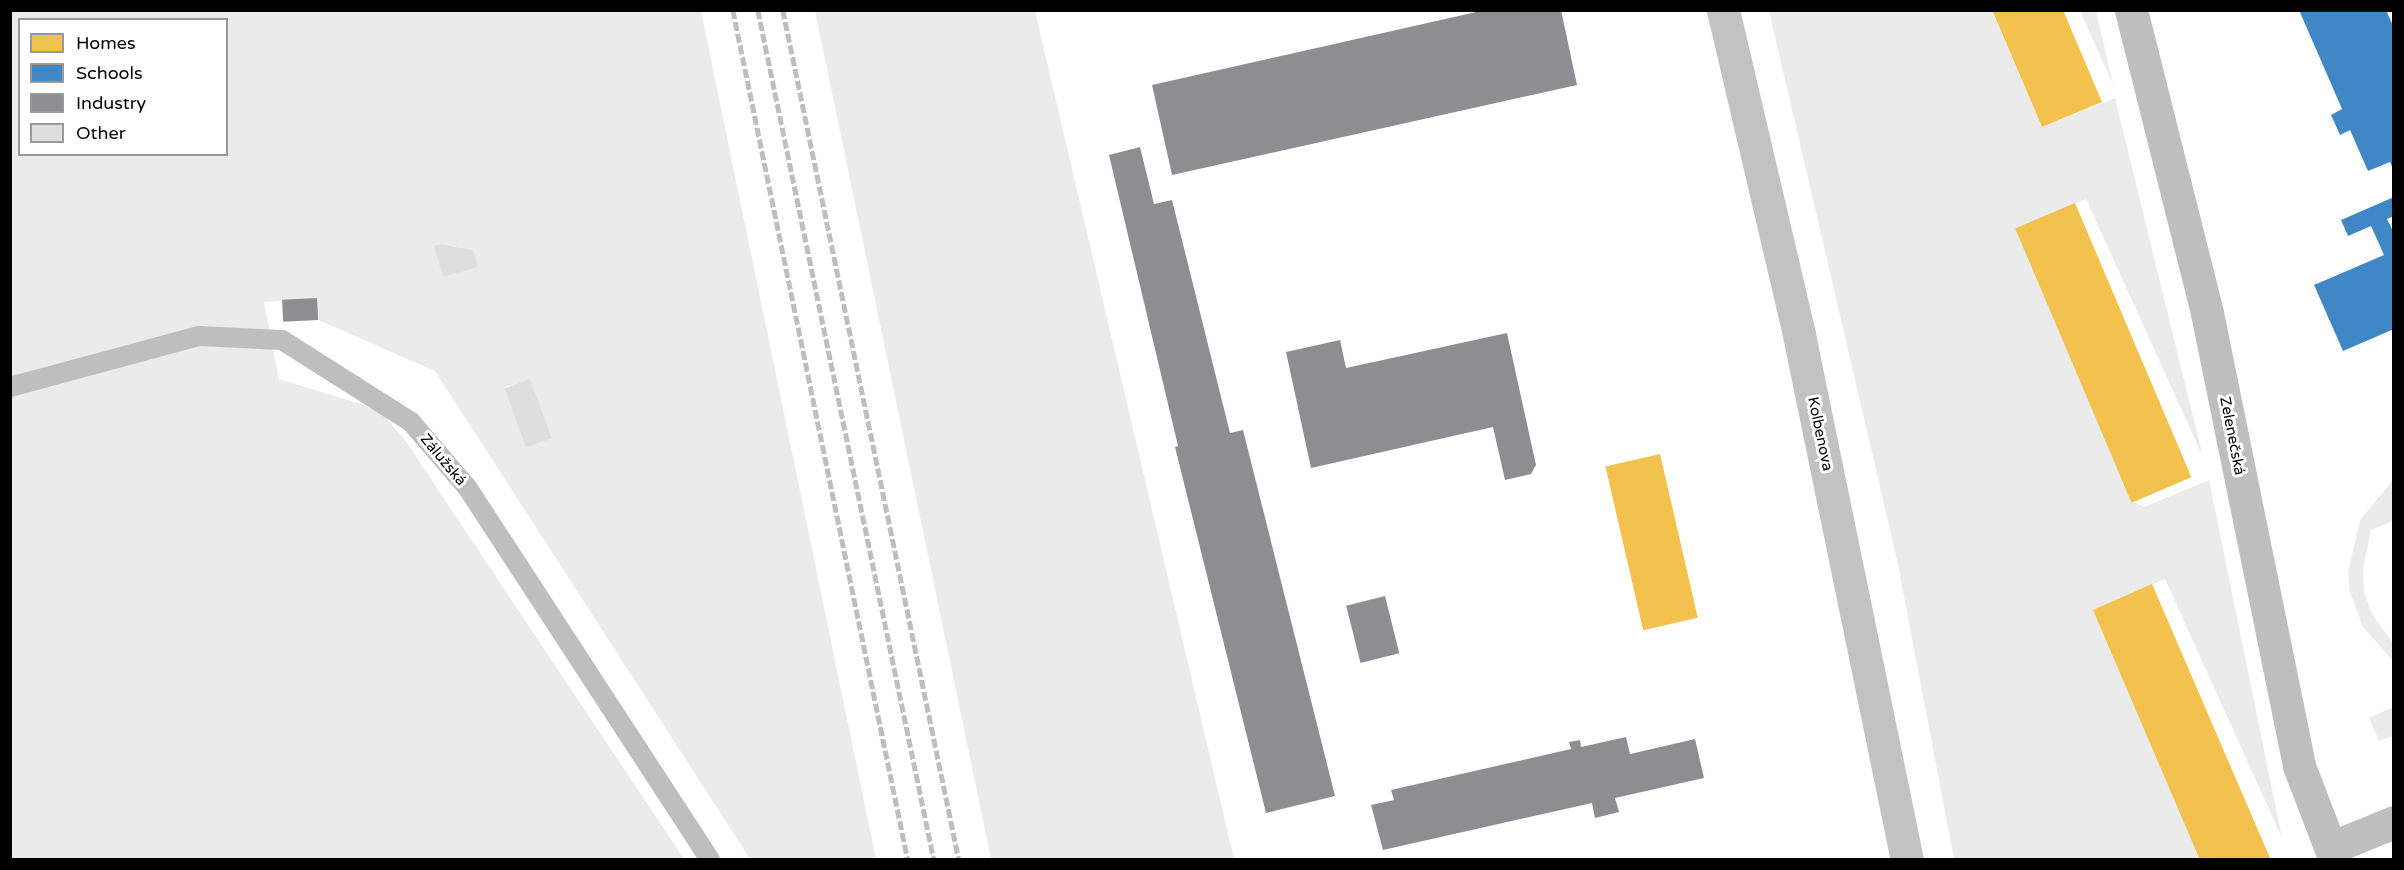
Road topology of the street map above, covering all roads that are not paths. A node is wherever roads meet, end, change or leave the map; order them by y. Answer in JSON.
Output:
{"nodes":[{"id":1,"x":1723,"y":10,"type":"edge"},
{"id":2,"x":2131,"y":10,"type":"edge"},
{"id":3,"x":10,"y":387,"type":"edge"},
{"id":4,"x":2394,"y":822,"type":"edge"},
{"id":5,"x":2334,"y":853,"type":"edge"},
{"id":6,"x":710,"y":860,"type":"edge"},
{"id":7,"x":1907,"y":860,"type":"edge"}],
"edges":[{"from":1,"to":7,"type":"main road","name":"Kolbenova"},
{"from":2,"to":5,"type":"street","name":"Zelenečská"},
{"from":3,"to":6,"type":"lane","name":"Zálužská"},
{"from":4,"to":5,"type":"street"}]}
